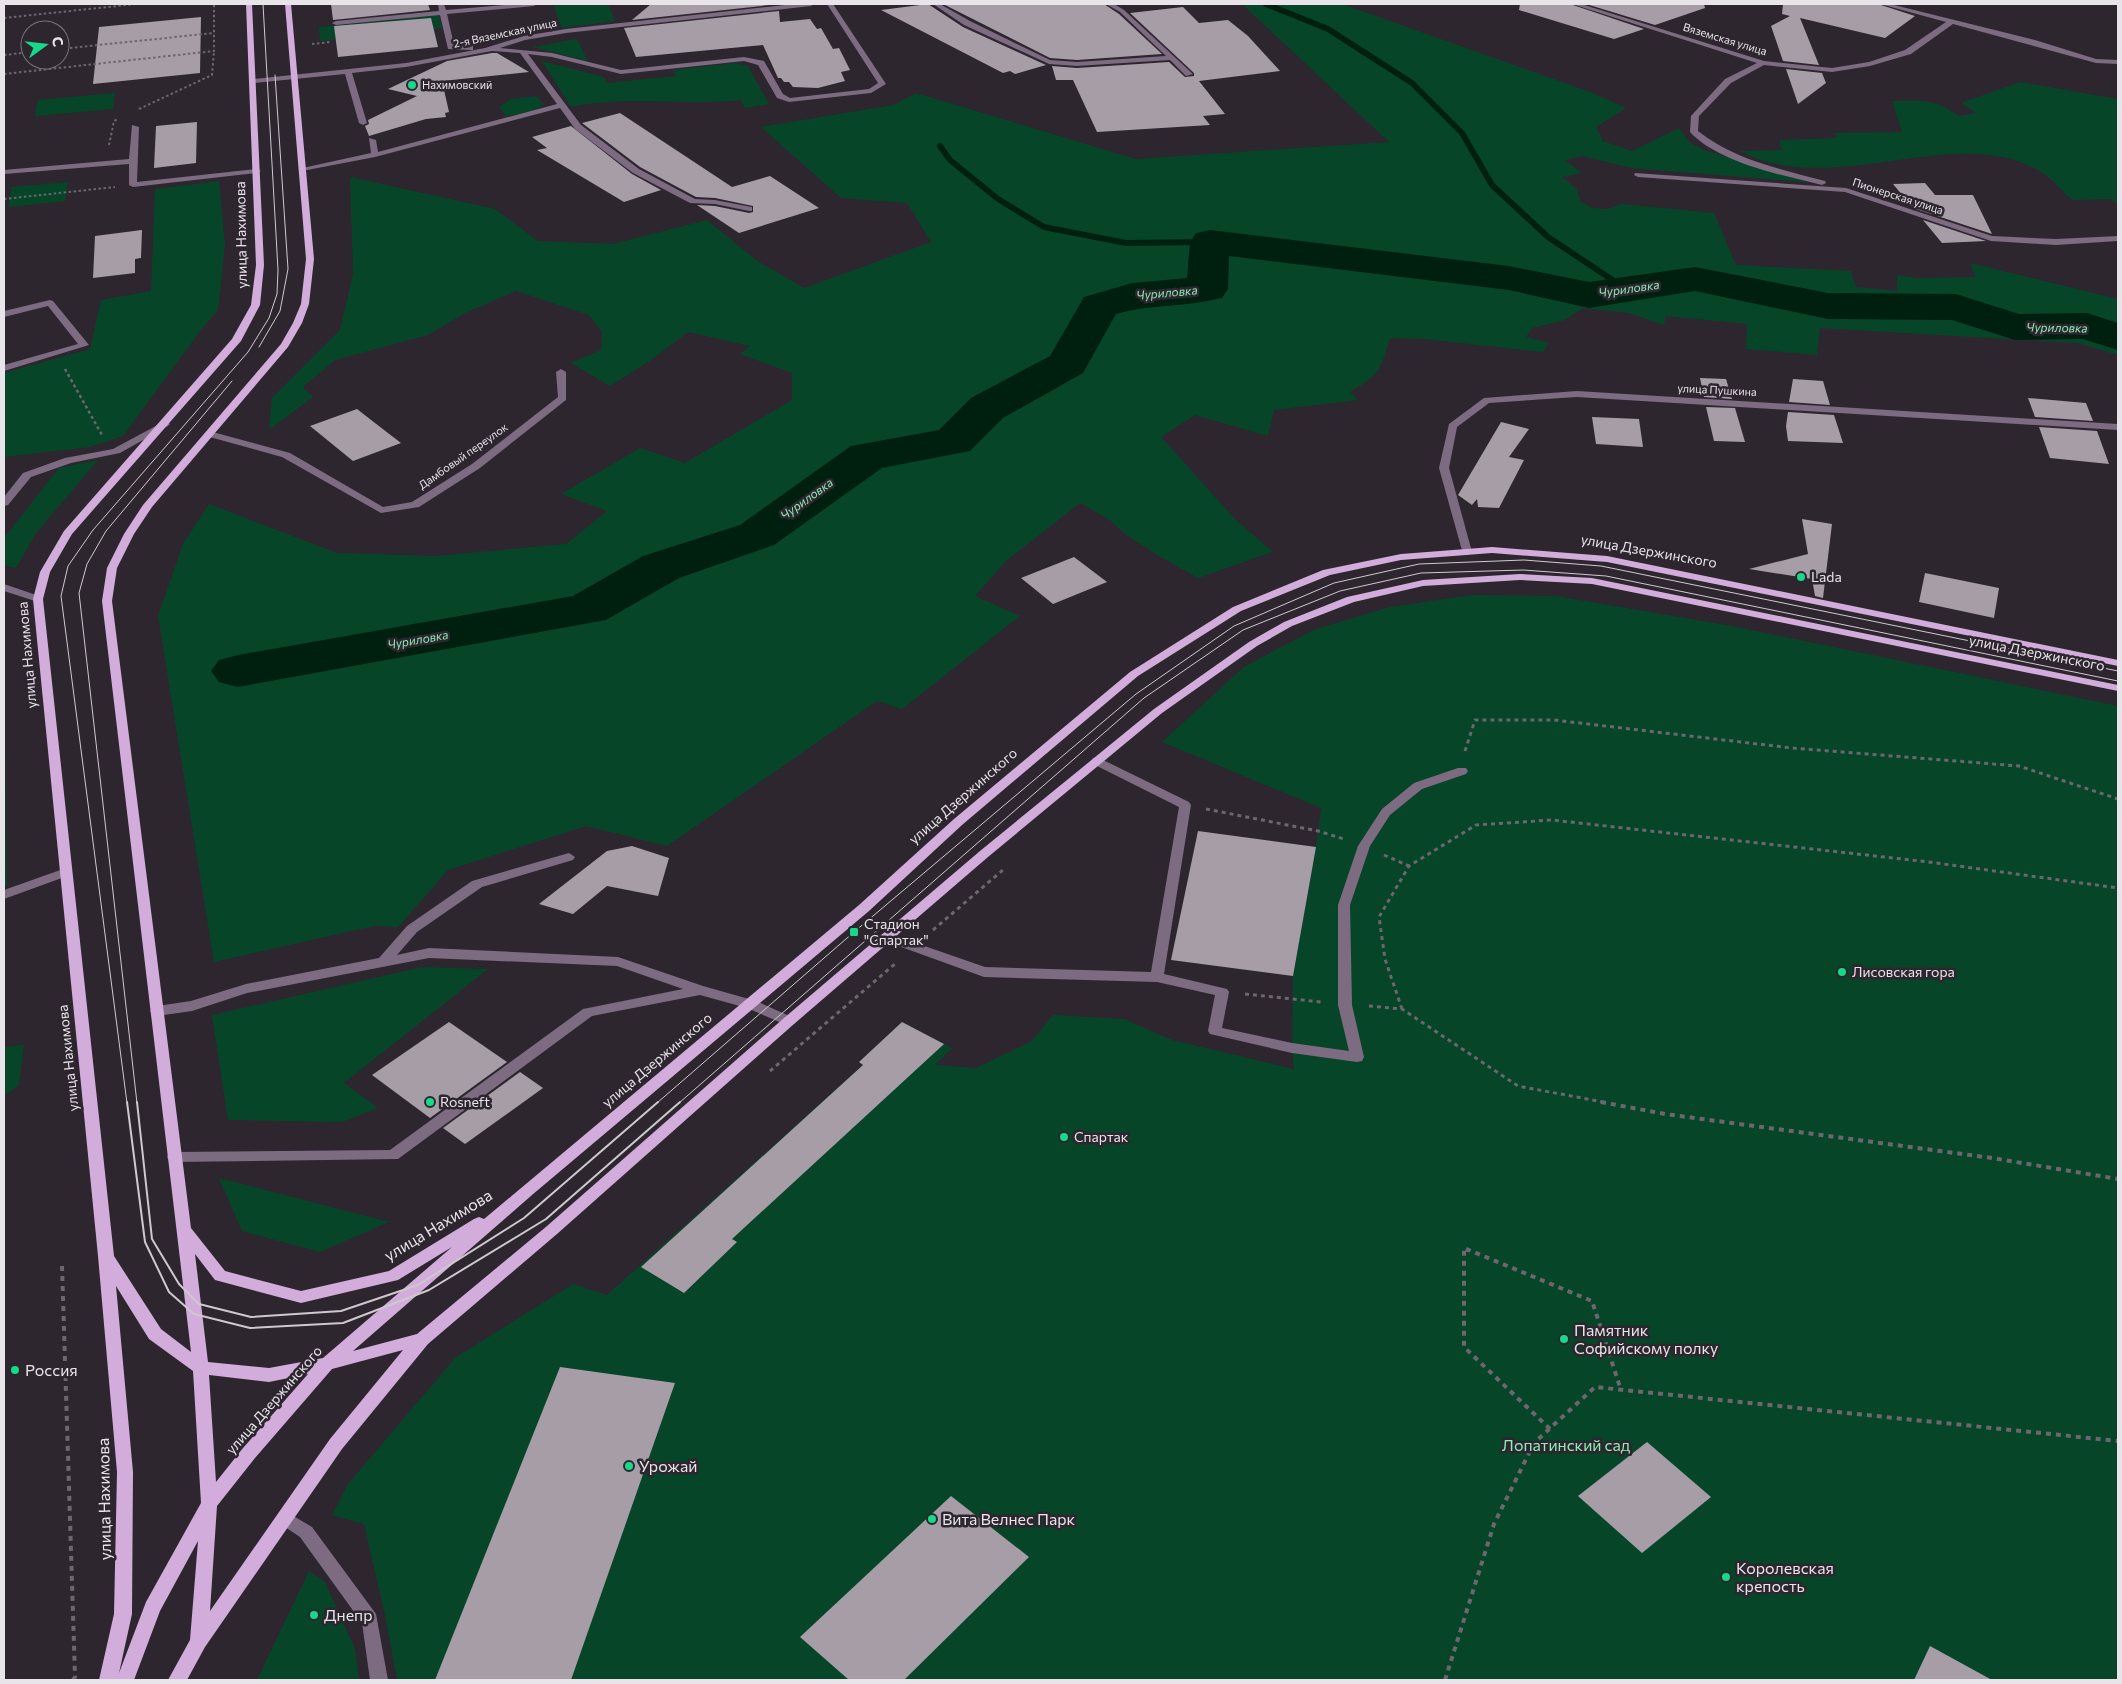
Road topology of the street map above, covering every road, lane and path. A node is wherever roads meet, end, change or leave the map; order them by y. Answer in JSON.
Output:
{"nodes":[{"id":1,"x":136,"y":4,"type":"edge"},
{"id":2,"x":249,"y":4,"type":"edge"},
{"id":3,"x":288,"y":4,"type":"edge"},
{"id":4,"x":441,"y":4,"type":"edge"},
{"id":5,"x":534,"y":4,"type":"edge"},
{"id":6,"x":811,"y":4,"type":"edge"},
{"id":7,"x":830,"y":4,"type":"edge"},
{"id":8,"x":936,"y":4,"type":"edge"},
{"id":9,"x":1109,"y":4,"type":"edge"},
{"id":10,"x":1575,"y":4,"type":"edge"},
{"id":11,"x":1883,"y":4,"type":"edge"},
{"id":12,"x":214,"y":5,"type":"dead end"},
{"id":13,"x":740,"y":8,"type":"edge"},
{"id":14,"x":443,"y":13,"type":"junction"},
{"id":15,"x":4,"y":18,"type":"edge"},
{"id":16,"x":1951,"y":22,"type":"junction"},
{"id":17,"x":336,"y":24,"type":"dead end"},
{"id":18,"x":214,"y":33,"type":"junction"},
{"id":19,"x":70,"y":47,"type":"edge"},
{"id":20,"x":486,"y":50,"type":"junction"},
{"id":21,"x":522,"y":51,"type":"junction"},
{"id":22,"x":20,"y":53,"type":"edge"},
{"id":23,"x":4,"y":54,"type":"edge"},
{"id":24,"x":1173,"y":58,"type":"junction"},
{"id":25,"x":2118,"y":62,"type":"edge"},
{"id":26,"x":1763,"y":63,"type":"junction"},
{"id":27,"x":348,"y":71,"type":"junction"},
{"id":28,"x":4,"y":74,"type":"edge"},
{"id":29,"x":1190,"y":74,"type":"dead end"},
{"id":30,"x":294,"y":76,"type":"junction"},
{"id":31,"x":253,"y":81,"type":"junction"},
{"id":32,"x":562,"y":105,"type":"junction"},
{"id":33,"x":363,"y":123,"type":"dead end"},
{"id":34,"x":135,"y":127,"type":"dead end"},
{"id":35,"x":372,"y":140,"type":"dead end"},
{"id":36,"x":375,"y":155,"type":"junction"},
{"id":37,"x":133,"y":161,"type":"junction"},
{"id":38,"x":302,"y":170,"type":"junction"},
{"id":39,"x":256,"y":171,"type":"junction"},
{"id":40,"x":4,"y":172,"type":"edge"},
{"id":41,"x":1638,"y":175,"type":"dead end"},
{"id":42,"x":133,"y":185,"type":"junction"},
{"id":43,"x":1846,"y":190,"type":"junction"},
{"id":44,"x":4,"y":199,"type":"edge"},
{"id":45,"x":749,"y":209,"type":"dead end"},
{"id":46,"x":2118,"y":239,"type":"edge"},
{"id":47,"x":4,"y":314,"type":"edge"},
{"id":48,"x":56,"y":353,"type":"junction"},
{"id":49,"x":4,"y":368,"type":"edge"},
{"id":50,"x":560,"y":372,"type":"dead end"},
{"id":51,"x":165,"y":424,"type":"junction"},
{"id":52,"x":2118,"y":427,"type":"edge"},
{"id":53,"x":209,"y":434,"type":"junction"},
{"id":54,"x":102,"y":435,"type":"dead end"},
{"id":55,"x":4,"y":502,"type":"edge"},
{"id":56,"x":1467,"y":552,"type":"junction"},
{"id":57,"x":4,"y":587,"type":"edge"},
{"id":58,"x":38,"y":599,"type":"junction"},
{"id":59,"x":2118,"y":663,"type":"edge"},
{"id":60,"x":2118,"y":688,"type":"edge"},
{"id":61,"x":1097,"y":761,"type":"junction"},
{"id":62,"x":1462,"y":771,"type":"joint"},
{"id":63,"x":2118,"y":799,"type":"edge"},
{"id":64,"x":1185,"y":805,"type":"junction"},
{"id":65,"x":1364,"y":846,"type":"junction"},
{"id":66,"x":568,"y":857,"type":"dead end"},
{"id":67,"x":1010,"y":864,"type":"dead end"},
{"id":68,"x":66,"y":872,"type":"junction"},
{"id":69,"x":2118,"y":888,"type":"edge"},
{"id":70,"x":4,"y":895,"type":"edge"},
{"id":71,"x":887,"y":937,"type":"junction"},
{"id":72,"x":915,"y":946,"type":"junction"},
{"id":73,"x":382,"y":963,"type":"junction"},
{"id":74,"x":1157,"y":977,"type":"junction"},
{"id":75,"x":700,"y":990,"type":"junction"},
{"id":76,"x":1222,"y":992,"type":"junction"},
{"id":77,"x":752,"y":1004,"type":"junction"},
{"id":78,"x":1345,"y":1005,"type":"junction"},
{"id":79,"x":1402,"y":1009,"type":"junction"},
{"id":80,"x":157,"y":1011,"type":"junction"},
{"id":81,"x":788,"y":1021,"type":"junction"},
{"id":82,"x":763,"y":1078,"type":"dead end"},
{"id":83,"x":174,"y":1157,"type":"junction"},
{"id":84,"x":2118,"y":1179,"type":"edge"},
{"id":85,"x":527,"y":1191,"type":"junction"},
{"id":86,"x":182,"y":1228,"type":"junction"},
{"id":87,"x":106,"y":1256,"type":"junction"},
{"id":88,"x":62,"y":1266,"type":"dead end"},
{"id":89,"x":422,"y":1339,"type":"junction"},
{"id":90,"x":326,"y":1364,"type":"junction"},
{"id":91,"x":201,"y":1368,"type":"junction"},
{"id":92,"x":1621,"y":1390,"type":"junction"},
{"id":93,"x":1550,"y":1429,"type":"junction"},
{"id":94,"x":2118,"y":1440,"type":"edge"},
{"id":95,"x":209,"y":1504,"type":"junction"},
{"id":96,"x":285,"y":1518,"type":"junction"},
{"id":97,"x":199,"y":1641,"type":"junction"},
{"id":98,"x":73,"y":1680,"type":"edge"},
{"id":99,"x":108,"y":1680,"type":"edge"},
{"id":100,"x":125,"y":1680,"type":"edge"},
{"id":101,"x":178,"y":1680,"type":"edge"},
{"id":102,"x":380,"y":1680,"type":"edge"},
{"id":103,"x":1446,"y":1680,"type":"edge"}],
"edges":[{"from":1,"to":15,"type":"path"},
{"from":2,"to":31,"type":"main road","name":"улица Нахимова"},
{"from":3,"to":30,"type":"main road"},
{"from":4,"to":14,"type":"street"},
{"from":5,"to":14,"type":"street"},
{"from":6,"to":13,"type":"street","name":"2-я Вяземская улица"},
{"from":7,"to":21,"type":"street"},
{"from":8,"to":24,"type":"street"},
{"from":9,"to":24,"type":"street"},
{"from":10,"to":26,"type":"street","name":"Вяземская улица"},
{"from":11,"to":16,"type":"street"},
{"from":12,"to":18,"type":"path"},
{"from":13,"to":20,"type":"street","name":"2-я Вяземская улица"},
{"from":14,"to":17,"type":"street"},
{"from":14,"to":20,"type":"street"},
{"from":16,"to":25,"type":"street"},
{"from":16,"to":26,"type":"street","name":"Вяземская улица"},
{"from":18,"to":19,"type":"path"},
{"from":18,"to":28,"type":"path"},
{"from":20,"to":21,"type":"street"},
{"from":20,"to":27,"type":"street","name":"2-я Вяземская улица"},
{"from":21,"to":32,"type":"street"},
{"from":22,"to":23,"type":"path"},
{"from":24,"to":29,"type":"street"},
{"from":26,"to":43,"type":"street"},
{"from":27,"to":30,"type":"street","name":"2-я Вяземская улица"},
{"from":27,"to":33,"type":"street"},
{"from":30,"to":31,"type":"street","name":"2-я Вяземская улица"},
{"from":30,"to":38,"type":"main road"},
{"from":31,"to":39,"type":"main road","name":"улица Нахимова"},
{"from":32,"to":36,"type":"street"},
{"from":32,"to":45,"type":"street"},
{"from":34,"to":37,"type":"street"},
{"from":35,"to":36,"type":"street"},
{"from":36,"to":38,"type":"street"},
{"from":37,"to":40,"type":"street"},
{"from":37,"to":42,"type":"street"},
{"from":38,"to":53,"type":"main road"},
{"from":39,"to":42,"type":"street"},
{"from":39,"to":51,"type":"main road","name":"улица Нахимова"},
{"from":41,"to":43,"type":"street","name":"Пионерская улица"},
{"from":42,"to":44,"type":"path"},
{"from":43,"to":46,"type":"street","name":"Пионерская улица"},
{"from":47,"to":48,"type":"street"},
{"from":48,"to":49,"type":"street"},
{"from":48,"to":54,"type":"path"},
{"from":50,"to":53,"type":"street","name":"Дамбовый переулок"},
{"from":51,"to":55,"type":"street"},
{"from":51,"to":58,"type":"main road","name":"улица Нахимова"},
{"from":52,"to":56,"type":"street","name":"улица Пушкина"},
{"from":53,"to":80,"type":"main road"},
{"from":56,"to":59,"type":"main road","name":"улица Дзержинского"},
{"from":56,"to":77,"type":"main road","name":"улица Дзержинского"},
{"from":57,"to":58,"type":"street"},
{"from":58,"to":68,"type":"main road","name":"улица Нахимова"},
{"from":60,"to":61,"type":"main road","name":"улица Дзержинского"},
{"from":61,"to":64,"type":"street"},
{"from":61,"to":71,"type":"main road","name":"улица Дзержинского"},
{"from":62,"to":63,"type":"path"},
{"from":62,"to":65,"type":"street"},
{"from":64,"to":65,"type":"path"},
{"from":64,"to":74,"type":"street"},
{"from":65,"to":78,"type":"street"},
{"from":66,"to":73,"type":"street"},
{"from":67,"to":72,"type":"path"},
{"from":68,"to":70,"type":"street"},
{"from":68,"to":87,"type":"main road","name":"улица Нахимова"},
{"from":69,"to":79,"type":"path"},
{"from":71,"to":72,"type":"street"},
{"from":71,"to":81,"type":"main road","name":"улица Дзержинского"},
{"from":72,"to":74,"type":"street"},
{"from":72,"to":82,"type":"path"},
{"from":73,"to":75,"type":"street"},
{"from":73,"to":80,"type":"street"},
{"from":74,"to":76,"type":"street"},
{"from":75,"to":77,"type":"street"},
{"from":75,"to":83,"type":"street"},
{"from":76,"to":78,"type":"path"},
{"from":76,"to":78,"type":"street"},
{"from":77,"to":81,"type":"street"},
{"from":77,"to":85,"type":"main road","name":"улица Дзержинского"},
{"from":78,"to":79,"type":"path"},
{"from":79,"to":84,"type":"path"},
{"from":80,"to":83,"type":"main road"},
{"from":81,"to":89,"type":"main road","name":"улица Дзержинского"},
{"from":83,"to":86,"type":"main road"},
{"from":85,"to":86,"type":"main road","name":"улица Нахимова"},
{"from":85,"to":90,"type":"main road","name":"улица Дзержинского"},
{"from":86,"to":91,"type":"main road"},
{"from":87,"to":91,"type":"main road","name":"улица Нахимова"},
{"from":87,"to":99,"type":"main road","name":"улица Нахимова"},
{"from":88,"to":98,"type":"path"},
{"from":89,"to":90,"type":"main road"},
{"from":89,"to":96,"type":"main road","name":"улица Дзержинского"},
{"from":90,"to":91,"type":"main road"},
{"from":90,"to":95,"type":"main road","name":"улица Дзержинского"},
{"from":91,"to":95,"type":"main road"},
{"from":92,"to":93,"type":"path"},
{"from":92,"to":93,"type":"path"},
{"from":92,"to":94,"type":"path"},
{"from":93,"to":103,"type":"path"},
{"from":95,"to":97,"type":"main road"},
{"from":95,"to":100,"type":"main road","name":"улица Дзержинского"},
{"from":96,"to":97,"type":"main road","name":"улица Дзержинского"},
{"from":96,"to":102,"type":"street"},
{"from":97,"to":101,"type":"main road","name":"улица Дзержинского"}]}
